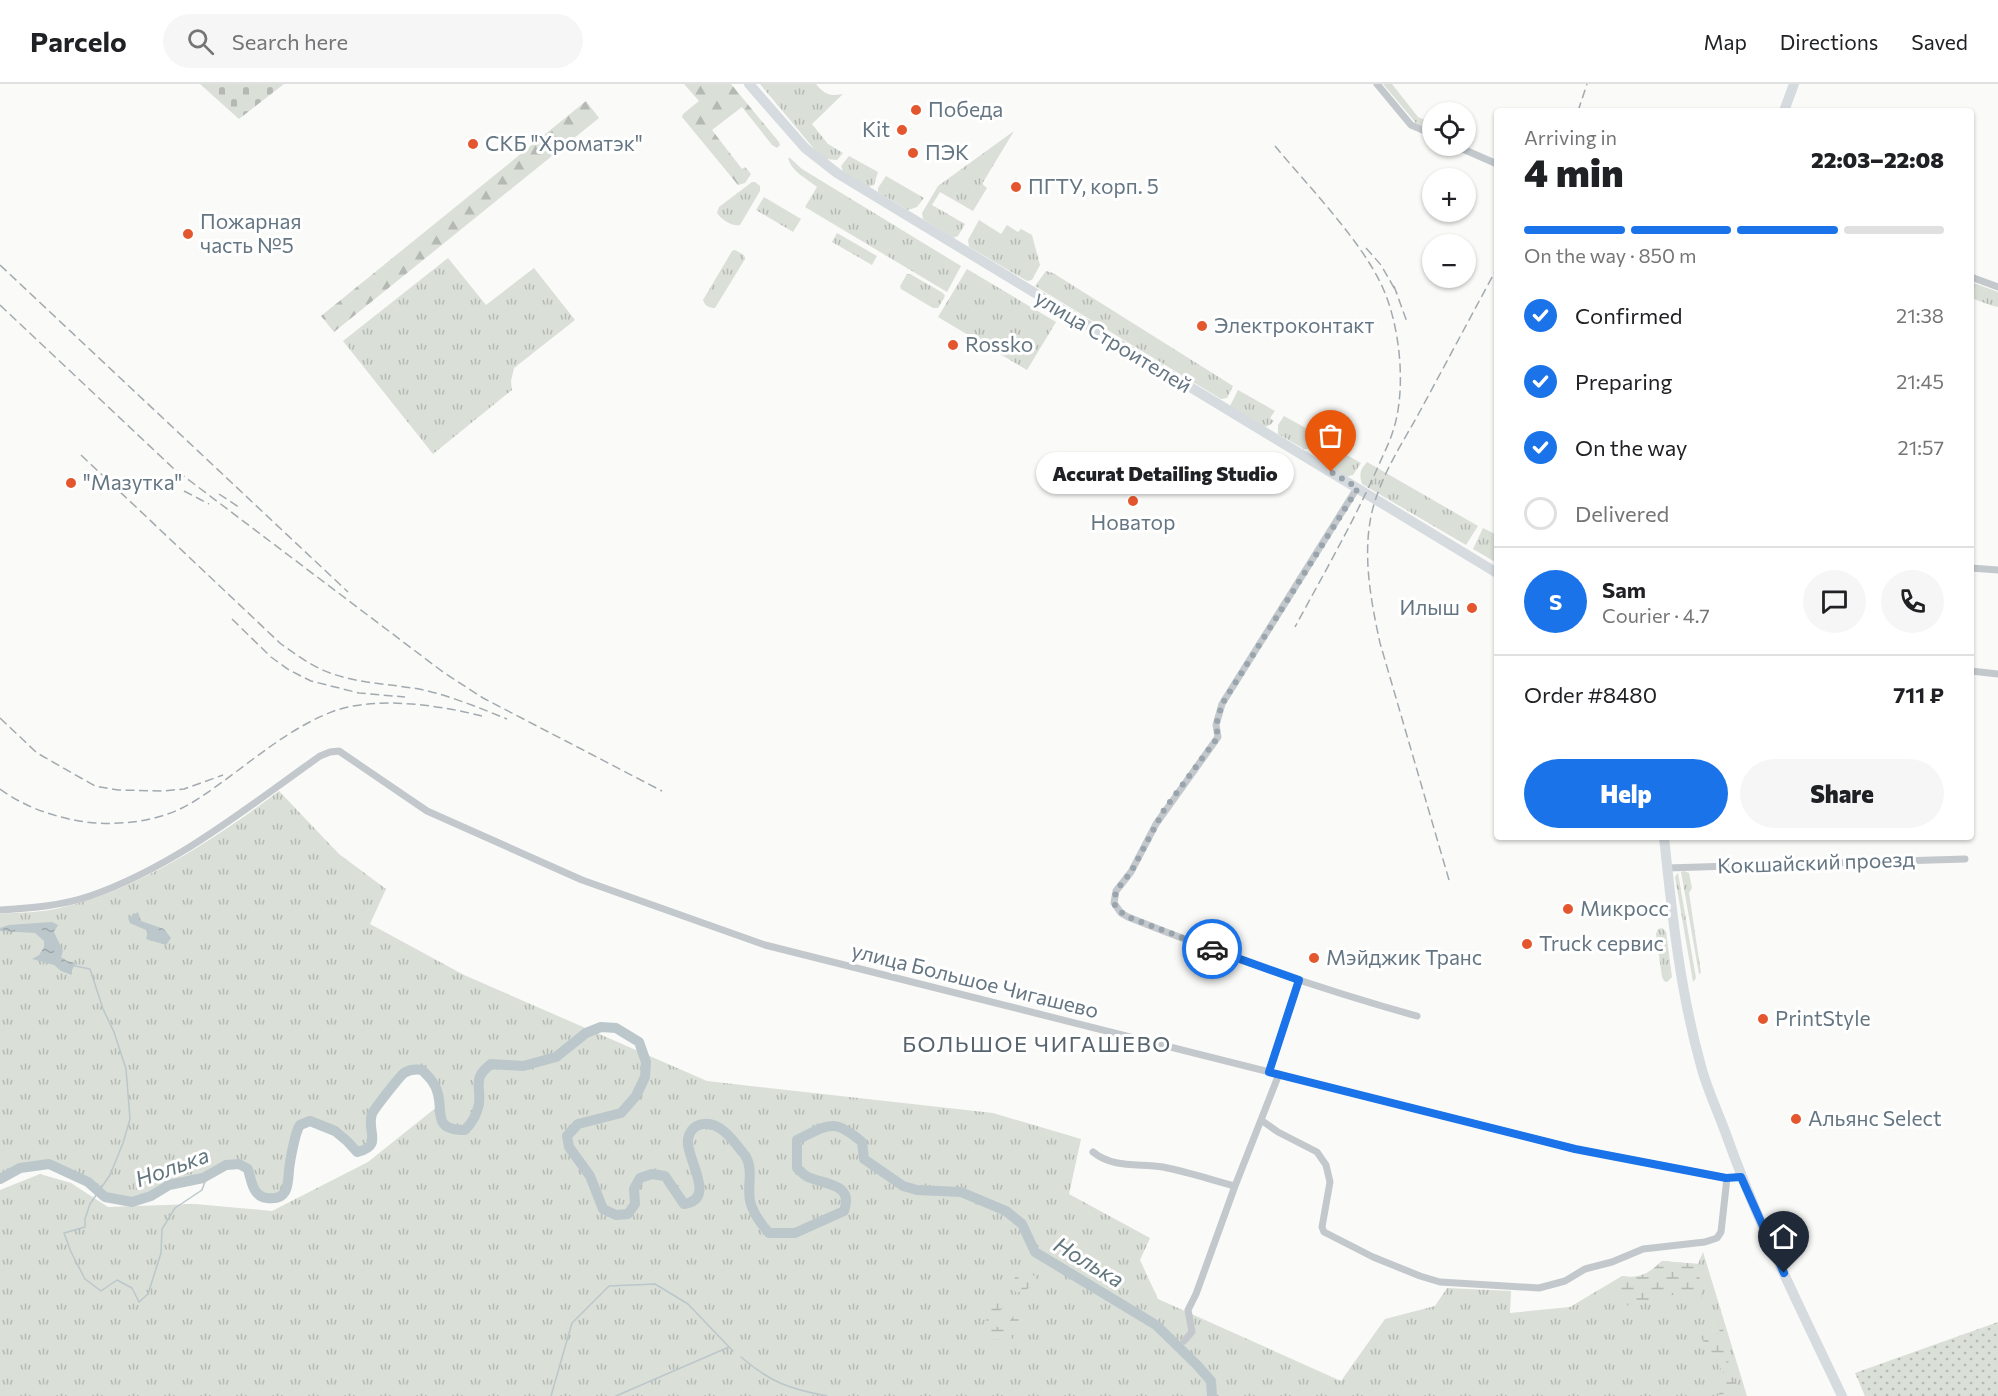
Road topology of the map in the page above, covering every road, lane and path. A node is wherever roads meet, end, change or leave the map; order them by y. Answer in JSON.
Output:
{"nodes":[{"id":1,"x":749,"y":84,"type":"edge"},
{"id":2,"x":1377,"y":84,"type":"edge"},
{"id":3,"x":1794,"y":84,"type":"edge"},
{"id":4,"x":1785,"y":108,"type":"edge"},
{"id":5,"x":1422,"y":130,"type":"edge"},
{"id":6,"x":1476,"y":155,"type":"edge"},
{"id":7,"x":1494,"y":163,"type":"edge"},
{"id":8,"x":1974,"y":278,"type":"edge"},
{"id":9,"x":1998,"y":287,"type":"edge"},
{"id":10,"x":1358,"y":488,"type":"junction"},
{"id":11,"x":1974,"y":568,"type":"edge"},
{"id":12,"x":1998,"y":570,"type":"edge"},
{"id":13,"x":1494,"y":571,"type":"edge"},
{"id":14,"x":1974,"y":671,"type":"edge"},
{"id":15,"x":1998,"y":674,"type":"edge"},
{"id":16,"x":1664,"y":840,"type":"edge"},
{"id":17,"x":1965,"y":859,"type":"dead end"},
{"id":18,"x":1667,"y":868,"type":"junction"},
{"id":19,"x":0,"y":910,"type":"edge"},
{"id":20,"x":1299,"y":980,"type":"junction"},
{"id":21,"x":1417,"y":1016,"type":"dead end"},
{"id":22,"x":1269,"y":1072,"type":"junction"},
{"id":23,"x":1279,"y":1074,"type":"junction"},
{"id":24,"x":1261,"y":1120,"type":"junction"},
{"id":25,"x":1093,"y":1152,"type":"dead end"},
{"id":26,"x":1741,"y":1177,"type":"junction"},
{"id":27,"x":1726,"y":1178,"type":"junction"},
{"id":28,"x":1235,"y":1186,"type":"junction"},
{"id":29,"x":1184,"y":1341,"type":"dead end"},
{"id":30,"x":1842,"y":1396,"type":"edge"}],
"edges":[{"from":1,"to":10,"type":"main road","name":"улица Строителей"},
{"from":2,"to":5,"type":"street"},
{"from":3,"to":4,"type":"main road"},
{"from":6,"to":7,"type":"street"},
{"from":8,"to":9,"type":"street"},
{"from":10,"to":13,"type":"main road","name":"улица Строителей"},
{"from":10,"to":20,"type":"street"},
{"from":11,"to":12,"type":"street"},
{"from":14,"to":15,"type":"street"},
{"from":16,"to":18,"type":"main road"},
{"from":17,"to":18,"type":"street","name":"Кокшайский проезд"},
{"from":18,"to":26,"type":"main road"},
{"from":19,"to":22,"type":"street","name":"улица Большое Чигашево"},
{"from":20,"to":21,"type":"street"},
{"from":20,"to":22,"type":"street"},
{"from":22,"to":23,"type":"street","name":"улица Большое Чигашево"},
{"from":23,"to":24,"type":"street"},
{"from":23,"to":27,"type":"street","name":"улица Большое Чигашево"},
{"from":24,"to":27,"type":"street"},
{"from":24,"to":28,"type":"street"},
{"from":25,"to":28,"type":"street"},
{"from":26,"to":27,"type":"street","name":"улица Большое Чигашево"},
{"from":26,"to":30,"type":"main road"},
{"from":28,"to":29,"type":"street"}]}
